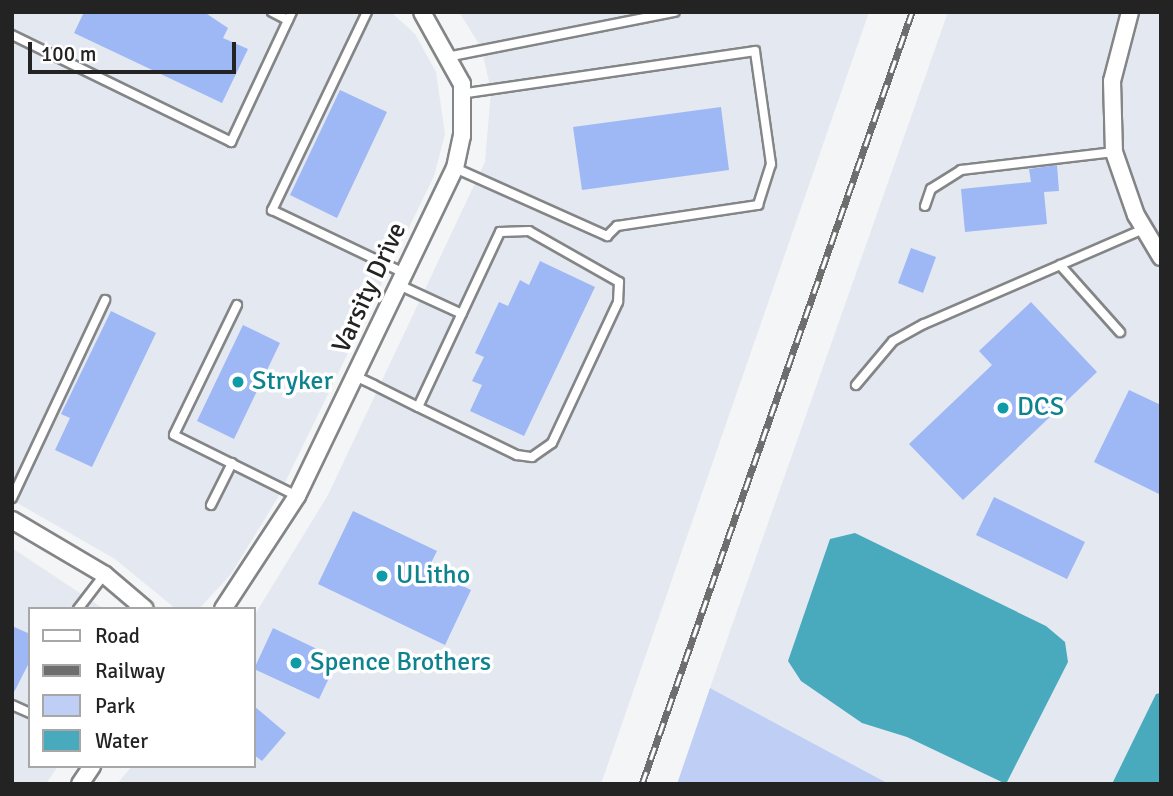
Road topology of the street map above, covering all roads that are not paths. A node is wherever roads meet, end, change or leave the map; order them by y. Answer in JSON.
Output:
{"nodes":[{"id":1,"x":272,"y":12,"type":"edge"},
{"id":2,"x":367,"y":12,"type":"edge"},
{"id":3,"x":422,"y":12,"type":"edge"},
{"id":4,"x":675,"y":12,"type":"edge"},
{"id":5,"x":1130,"y":12,"type":"edge"},
{"id":6,"x":290,"y":16,"type":"edge"},
{"id":7,"x":12,"y":35,"type":"edge"},
{"id":8,"x":452,"y":57,"type":"junction"},
{"id":9,"x":462,"y":94,"type":"junction"},
{"id":10,"x":1114,"y":152,"type":"junction"},
{"id":11,"x":455,"y":167,"type":"junction"},
{"id":12,"x":925,"y":206,"type":"dead end"},
{"id":13,"x":1144,"y":229,"type":"junction"},
{"id":14,"x":1161,"y":257,"type":"edge"},
{"id":15,"x":1060,"y":265,"type":"junction"},
{"id":16,"x":402,"y":279,"type":"junction"},
{"id":17,"x":104,"y":300,"type":"dead end"},
{"id":18,"x":237,"y":305,"type":"dead end"},
{"id":19,"x":462,"y":314,"type":"junction"},
{"id":20,"x":1120,"y":332,"type":"dead end"},
{"id":21,"x":355,"y":376,"type":"junction"},
{"id":22,"x":856,"y":385,"type":"dead end"},
{"id":23,"x":418,"y":407,"type":"junction"},
{"id":24,"x":232,"y":463,"type":"junction"},
{"id":25,"x":297,"y":496,"type":"junction"},
{"id":26,"x":12,"y":498,"type":"edge"},
{"id":27,"x":211,"y":505,"type":"dead end"},
{"id":28,"x":12,"y":520,"type":"edge"},
{"id":29,"x":105,"y":575,"type":"junction"},
{"id":30,"x":80,"y":607,"type":"edge"},
{"id":31,"x":143,"y":607,"type":"edge"},
{"id":32,"x":224,"y":607,"type":"edge"},
{"id":33,"x":91,"y":768,"type":"edge"},
{"id":34,"x":80,"y":784,"type":"edge"}],
"edges":[{"from":1,"to":6,"type":"lane"},
{"from":2,"to":16,"type":"lane"},
{"from":3,"to":8,"type":"street","name":"Varsity Drive"},
{"from":4,"to":8,"type":"lane"},
{"from":5,"to":10,"type":"street"},
{"from":6,"to":7,"type":"lane"},
{"from":8,"to":9,"type":"street","name":"Varsity Drive"},
{"from":9,"to":11,"type":"street","name":"Varsity Drive"},
{"from":9,"to":11,"type":"lane"},
{"from":10,"to":12,"type":"lane"},
{"from":10,"to":13,"type":"street"},
{"from":11,"to":16,"type":"street","name":"Varsity Drive"},
{"from":13,"to":14,"type":"street"},
{"from":13,"to":15,"type":"lane"},
{"from":15,"to":20,"type":"lane"},
{"from":15,"to":22,"type":"lane"},
{"from":16,"to":19,"type":"lane"},
{"from":16,"to":21,"type":"street","name":"Varsity Drive"},
{"from":17,"to":26,"type":"lane"},
{"from":18,"to":24,"type":"lane"},
{"from":19,"to":23,"type":"lane"},
{"from":19,"to":23,"type":"lane"},
{"from":21,"to":23,"type":"lane"},
{"from":21,"to":25,"type":"street","name":"Varsity Drive"},
{"from":24,"to":25,"type":"lane"},
{"from":24,"to":27,"type":"lane"},
{"from":25,"to":32,"type":"street","name":"Varsity Drive"},
{"from":28,"to":29,"type":"street"},
{"from":29,"to":30,"type":"lane"},
{"from":29,"to":31,"type":"street"},
{"from":33,"to":34,"type":"street"}]}
